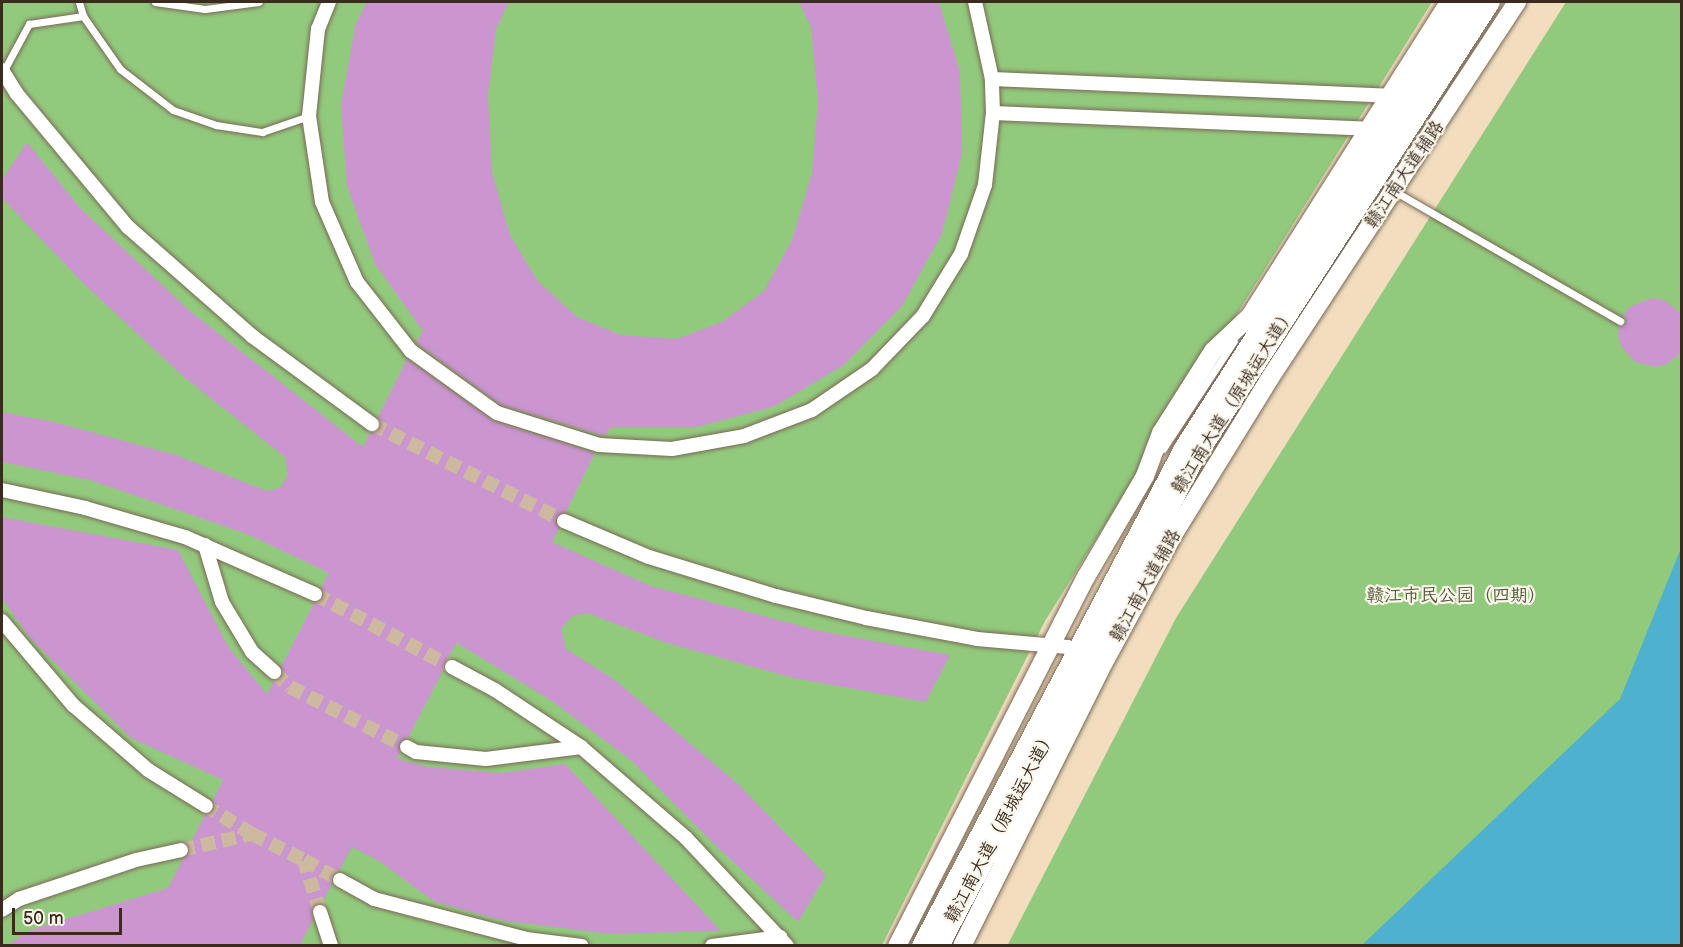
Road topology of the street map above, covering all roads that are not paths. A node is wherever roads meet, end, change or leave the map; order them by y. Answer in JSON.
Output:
{"nodes":[{"id":1,"x":79,"y":2,"type":"edge"},
{"id":2,"x":155,"y":2,"type":"edge"},
{"id":3,"x":259,"y":2,"type":"edge"},
{"id":4,"x":329,"y":2,"type":"edge"},
{"id":5,"x":975,"y":2,"type":"edge"},
{"id":6,"x":1449,"y":2,"type":"edge"},
{"id":7,"x":1470,"y":2,"type":"edge"},
{"id":8,"x":1490,"y":2,"type":"edge"},
{"id":9,"x":1517,"y":2,"type":"edge"},
{"id":10,"x":82,"y":16,"type":"junction"},
{"id":11,"x":2,"y":71,"type":"edge"},
{"id":12,"x":992,"y":79,"type":"junction"},
{"id":13,"x":1389,"y":96,"type":"junction"},
{"id":14,"x":1419,"y":97,"type":"junction"},
{"id":15,"x":993,"y":113,"type":"junction"},
{"id":16,"x":309,"y":116,"type":"junction"},
{"id":17,"x":1368,"y":129,"type":"junction"},
{"id":18,"x":1398,"y":130,"type":"junction"},
{"id":19,"x":1394,"y":191,"type":"junction"},
{"id":20,"x":1620,"y":321,"type":"dead end"},
{"id":21,"x":372,"y":424,"type":"tunnel mouth"},
{"id":22,"x":2,"y":490,"type":"edge"},
{"id":23,"x":564,"y":521,"type":"tunnel mouth"},
{"id":24,"x":205,"y":545,"type":"junction"},
{"id":25,"x":315,"y":594,"type":"tunnel mouth"},
{"id":26,"x":2,"y":621,"type":"edge"},
{"id":27,"x":1051,"y":645,"type":"junction"},
{"id":28,"x":1084,"y":653,"type":"junction"},
{"id":29,"x":452,"y":667,"type":"tunnel mouth"},
{"id":30,"x":274,"y":672,"type":"tunnel mouth"},
{"id":31,"x":407,"y":747,"type":"tunnel mouth"},
{"id":32,"x":581,"y":747,"type":"junction"},
{"id":33,"x":206,"y":806,"type":"tunnel mouth"},
{"id":34,"x":182,"y":850,"type":"tunnel mouth"},
{"id":35,"x":340,"y":880,"type":"tunnel mouth"},
{"id":36,"x":2,"y":910,"type":"edge"},
{"id":37,"x":320,"y":912,"type":"tunnel mouth"},
{"id":38,"x":784,"y":941,"type":"edge"},
{"id":39,"x":331,"y":945,"type":"edge"},
{"id":40,"x":582,"y":945,"type":"edge"},
{"id":41,"x":712,"y":945,"type":"edge"},
{"id":42,"x":897,"y":945,"type":"edge"},
{"id":43,"x":922,"y":945,"type":"edge"},
{"id":44,"x":939,"y":945,"type":"edge"},
{"id":45,"x":962,"y":945,"type":"edge"}],
"edges":[{"from":1,"to":10,"type":"lane"},
{"from":2,"to":3,"type":"lane"},
{"from":4,"to":16,"type":"street"},
{"from":5,"to":12,"type":"street"},
{"from":6,"to":13,"type":"street"},
{"from":7,"to":14,"type":"main road","name":"赣江南大道（原城运大道）"},
{"from":8,"to":14,"type":"main road","name":"赣江南大道（原城运大道）"},
{"from":9,"to":19,"type":"street","name":"赣江南大道辅路"},
{"from":10,"to":11,"type":"lane"},
{"from":10,"to":16,"type":"lane"},
{"from":11,"to":21,"type":"street"},
{"from":12,"to":13,"type":"street"},
{"from":12,"to":15,"type":"street"},
{"from":13,"to":14,"type":"street"},
{"from":13,"to":17,"type":"street"},
{"from":14,"to":18,"type":"main road","name":"赣江南大道（原城运大道）"},
{"from":15,"to":16,"type":"street"},
{"from":15,"to":17,"type":"street"},
{"from":17,"to":18,"type":"street"},
{"from":17,"to":27,"type":"street"},
{"from":18,"to":28,"type":"main road","name":"赣江南大道（原城运大道）"},
{"from":19,"to":20,"type":"lane"},
{"from":19,"to":45,"type":"street","name":"赣江南大道辅路"},
{"from":22,"to":24,"type":"street"},
{"from":23,"to":27,"type":"street"},
{"from":24,"to":25,"type":"street"},
{"from":24,"to":30,"type":"street"},
{"from":26,"to":33,"type":"street"},
{"from":27,"to":28,"type":"street"},
{"from":27,"to":42,"type":"street"},
{"from":28,"to":43,"type":"main road","name":"赣江南大道（原城运大道）"},
{"from":28,"to":44,"type":"main road","name":"赣江南大道（原城运大道）"},
{"from":29,"to":32,"type":"street"},
{"from":31,"to":32,"type":"street"},
{"from":32,"to":38,"type":"street"},
{"from":34,"to":36,"type":"street"},
{"from":35,"to":40,"type":"street"},
{"from":37,"to":39,"type":"street"},
{"from":38,"to":41,"type":"street"}]}
